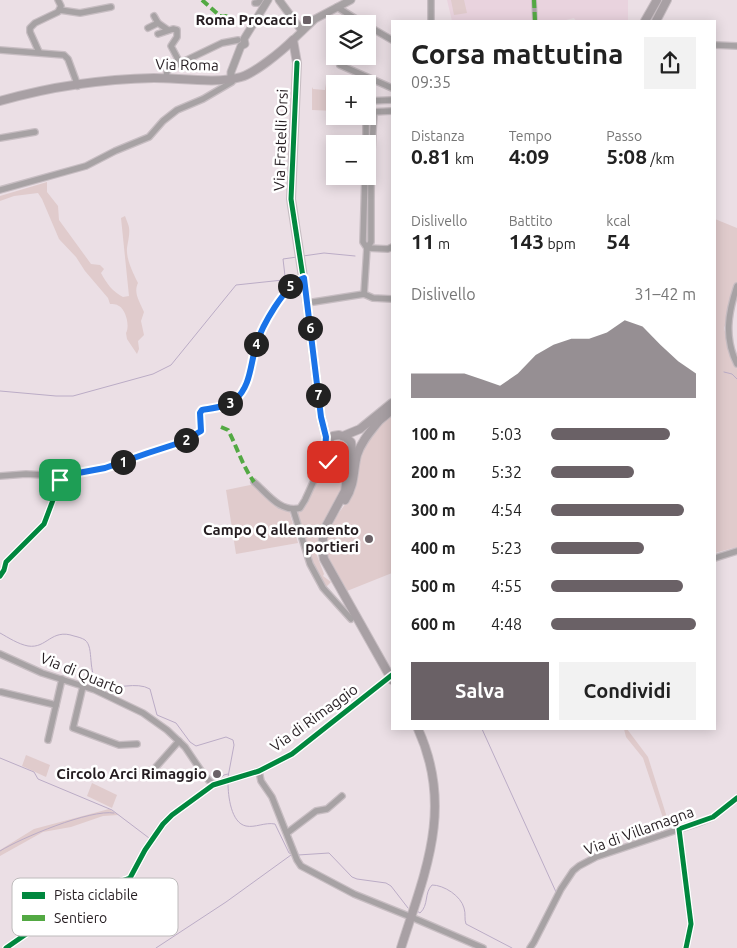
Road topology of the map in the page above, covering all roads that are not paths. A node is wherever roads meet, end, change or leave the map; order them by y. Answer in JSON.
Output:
{"nodes":[{"id":1,"x":58,"y":0,"type":"edge"},
{"id":2,"x":268,"y":0,"type":"edge"},
{"id":3,"x":279,"y":0,"type":"edge"},
{"id":4,"x":432,"y":0,"type":"edge"},
{"id":5,"x":534,"y":0,"type":"edge"},
{"id":6,"x":656,"y":0,"type":"edge"},
{"id":7,"x":667,"y":0,"type":"edge"},
{"id":8,"x":348,"y":1,"type":"edge"},
{"id":9,"x":111,"y":7,"type":"dead end"},
{"id":10,"x":337,"y":7,"type":"junction"},
{"id":11,"x":60,"y":10,"type":"junction"},
{"id":12,"x":346,"y":15,"type":"edge"},
{"id":13,"x":154,"y":16,"type":"dead end"},
{"id":14,"x":431,"y":20,"type":"edge"},
{"id":15,"x":535,"y":20,"type":"edge"},
{"id":16,"x":646,"y":20,"type":"edge"},
{"id":17,"x":657,"y":20,"type":"edge"},
{"id":18,"x":158,"y":23,"type":"junction"},
{"id":19,"x":148,"y":28,"type":"dead end"},
{"id":20,"x":168,"y":30,"type":"junction"},
{"id":21,"x":302,"y":31,"type":"junction"},
{"id":22,"x":376,"y":31,"type":"edge"},
{"id":23,"x":158,"y":34,"type":"dead end"},
{"id":24,"x":391,"y":39,"type":"edge"},
{"id":25,"x":293,"y":40,"type":"junction"},
{"id":26,"x":241,"y":42,"type":"junction"},
{"id":27,"x":716,"y":46,"type":"edge"},
{"id":28,"x":737,"y":46,"type":"edge"},
{"id":29,"x":0,"y":50,"type":"edge"},
{"id":30,"x":39,"y":52,"type":"junction"},
{"id":31,"x":180,"y":62,"type":"junction"},
{"id":32,"x":340,"y":65,"type":"dead end"},
{"id":33,"x":358,"y":75,"type":"edge"},
{"id":34,"x":166,"y":78,"type":"junction"},
{"id":35,"x":232,"y":79,"type":"junction"},
{"id":36,"x":376,"y":83,"type":"edge"},
{"id":37,"x":78,"y":86,"type":"junction"},
{"id":38,"x":391,"y":88,"type":"edge"},
{"id":39,"x":391,"y":100,"type":"edge"},
{"id":40,"x":0,"y":101,"type":"edge"},
{"id":41,"x":376,"y":101,"type":"edge"},
{"id":42,"x":391,"y":111,"type":"edge"},
{"id":43,"x":376,"y":112,"type":"edge"},
{"id":44,"x":35,"y":132,"type":"dead end"},
{"id":45,"x":0,"y":138,"type":"edge"},
{"id":46,"x":365,"y":185,"type":"edge"},
{"id":47,"x":369,"y":185,"type":"edge"},
{"id":48,"x":0,"y":190,"type":"edge"},
{"id":49,"x":367,"y":248,"type":"junction"},
{"id":50,"x":391,"y":248,"type":"edge"},
{"id":51,"x":304,"y":278,"type":"junction"},
{"id":52,"x":737,"y":286,"type":"edge"},
{"id":53,"x":364,"y":294,"type":"junction"},
{"id":54,"x":391,"y":299,"type":"edge"},
{"id":55,"x":307,"y":303,"type":"junction"},
{"id":56,"x":737,"y":364,"type":"edge"},
{"id":57,"x":391,"y":404,"type":"edge"},
{"id":58,"x":391,"y":411,"type":"edge"},
{"id":59,"x":378,"y":422,"type":"junction"},
{"id":60,"x":324,"y":424,"type":"junction"},
{"id":61,"x":339,"y":435,"type":"junction"},
{"id":62,"x":326,"y":442,"type":"junction"},
{"id":63,"x":352,"y":447,"type":"junction"},
{"id":64,"x":326,"y":454,"type":"junction"},
{"id":65,"x":350,"y":456,"type":"junction"},
{"id":66,"x":335,"y":461,"type":"junction"},
{"id":67,"x":0,"y":476,"type":"edge"},
{"id":68,"x":62,"y":476,"type":"junction"},
{"id":69,"x":316,"y":476,"type":"junction"},
{"id":70,"x":348,"y":476,"type":"junction"},
{"id":71,"x":254,"y":482,"type":"dead end"},
{"id":72,"x":292,"y":509,"type":"junction"},
{"id":73,"x":333,"y":512,"type":"junction"},
{"id":74,"x":737,"y":551,"type":"edge"},
{"id":75,"x":716,"y":558,"type":"edge"},
{"id":76,"x":0,"y":576,"type":"edge"},
{"id":77,"x":351,"y":619,"type":"dead end"},
{"id":78,"x":0,"y":654,"type":"edge"},
{"id":79,"x":391,"y":675,"type":"edge"},
{"id":80,"x":391,"y":678,"type":"edge"},
{"id":81,"x":62,"y":679,"type":"junction"},
{"id":82,"x":83,"y":686,"type":"junction"},
{"id":83,"x":1,"y":692,"type":"edge"},
{"id":84,"x":56,"y":705,"type":"junction"},
{"id":85,"x":418,"y":730,"type":"edge"},
{"id":86,"x":48,"y":740,"type":"dead end"},
{"id":87,"x":178,"y":741,"type":"junction"},
{"id":88,"x":137,"y":744,"type":"dead end"},
{"id":89,"x":259,"y":771,"type":"junction"},
{"id":90,"x":162,"y":776,"type":"dead end"},
{"id":91,"x":213,"y":785,"type":"junction"},
{"id":92,"x":342,"y":796,"type":"dead end"},
{"id":93,"x":737,"y":798,"type":"edge"},
{"id":94,"x":679,"y":829,"type":"junction"},
{"id":95,"x":286,"y":833,"type":"junction"},
{"id":96,"x":130,"y":878,"type":"edge"},
{"id":97,"x":412,"y":912,"type":"junction"},
{"id":98,"x":23,"y":936,"type":"edge"},
{"id":99,"x":6,"y":948,"type":"edge"},
{"id":100,"x":401,"y":948,"type":"edge"},
{"id":101,"x":483,"y":948,"type":"edge"},
{"id":102,"x":530,"y":948,"type":"edge"},
{"id":103,"x":686,"y":948,"type":"edge"}],
"edges":[{"from":1,"to":11,"type":"street"},
{"from":2,"to":26,"type":"street"},
{"from":3,"to":21,"type":"street"},
{"from":4,"to":14,"type":"street"},
{"from":5,"to":15,"type":"street"},
{"from":6,"to":16,"type":"main road"},
{"from":7,"to":17,"type":"main road"},
{"from":8,"to":10,"type":"street","name":"Via Roma"},
{"from":9,"to":11,"type":"street"},
{"from":10,"to":12,"type":"street"},
{"from":10,"to":21,"type":"street","name":"Via Roma"},
{"from":11,"to":30,"type":"street"},
{"from":13,"to":18,"type":"street"},
{"from":18,"to":19,"type":"street"},
{"from":18,"to":20,"type":"street"},
{"from":20,"to":23,"type":"street"},
{"from":20,"to":31,"type":"street"},
{"from":21,"to":25,"type":"street","name":"Via Roma"},
{"from":22,"to":24,"type":"street"},
{"from":25,"to":35,"type":"main road","name":"Via Roma"},
{"from":25,"to":51,"type":"main road","name":"Via Fratelli Orsi"},
{"from":26,"to":31,"type":"street"},
{"from":26,"to":35,"type":"street"},
{"from":27,"to":28,"type":"street"},
{"from":29,"to":30,"type":"street"},
{"from":30,"to":37,"type":"street"},
{"from":31,"to":34,"type":"street"},
{"from":32,"to":33,"type":"street"},
{"from":34,"to":35,"type":"main road","name":"Via Roma"},
{"from":34,"to":37,"type":"main road","name":"Via Roma"},
{"from":35,"to":48,"type":"street"},
{"from":36,"to":38,"type":"street"},
{"from":37,"to":40,"type":"main road","name":"Via Roma"},
{"from":39,"to":41,"type":"street"},
{"from":42,"to":43,"type":"street"},
{"from":44,"to":45,"type":"street"},
{"from":46,"to":49,"type":"street"},
{"from":47,"to":49,"type":"street"},
{"from":49,"to":50,"type":"street"},
{"from":49,"to":53,"type":"street"},
{"from":51,"to":55,"type":"main road","name":"Via Fratelli Orsi"},
{"from":51,"to":68,"type":"street"},
{"from":52,"to":56,"type":"street"},
{"from":53,"to":54,"type":"street"},
{"from":53,"to":55,"type":"street"},
{"from":55,"to":60,"type":"main road","name":"Via Fratelli Orsi"},
{"from":57,"to":61,"type":"main road"},
{"from":58,"to":59,"type":"main road"},
{"from":59,"to":63,"type":"main road"},
{"from":59,"to":73,"type":"main road"},
{"from":60,"to":61,"type":"main road"},
{"from":60,"to":62,"type":"main road","name":"Via Fratelli Orsi"},
{"from":61,"to":62,"type":"main road"},
{"from":61,"to":63,"type":"main road"},
{"from":62,"to":64,"type":"main road"},
{"from":63,"to":65,"type":"main road"},
{"from":64,"to":66,"type":"main road"},
{"from":64,"to":69,"type":"street"},
{"from":65,"to":66,"type":"main road"},
{"from":65,"to":70,"type":"main road"},
{"from":66,"to":69,"type":"street"},
{"from":66,"to":70,"type":"main road"},
{"from":67,"to":68,"type":"street"},
{"from":68,"to":76,"type":"street"},
{"from":69,"to":72,"type":"street"},
{"from":70,"to":73,"type":"main road"},
{"from":71,"to":72,"type":"street"},
{"from":72,"to":77,"type":"street"},
{"from":73,"to":79,"type":"main road"},
{"from":74,"to":75,"type":"street"},
{"from":78,"to":81,"type":"street","name":"Via di Quarto"},
{"from":80,"to":89,"type":"street","name":"Via di Rimaggio"},
{"from":81,"to":82,"type":"street","name":"Via di Quarto"},
{"from":81,"to":84,"type":"street"},
{"from":82,"to":87,"type":"street","name":"Via di Quarto"},
{"from":82,"to":88,"type":"street"},
{"from":83,"to":84,"type":"street"},
{"from":84,"to":86,"type":"street"},
{"from":85,"to":97,"type":"main road"},
{"from":87,"to":90,"type":"street"},
{"from":87,"to":91,"type":"street","name":"Via di Quarto"},
{"from":89,"to":91,"type":"street","name":"Via di Rimaggio"},
{"from":89,"to":95,"type":"street"},
{"from":91,"to":96,"type":"street","name":"Via di Rimaggio"},
{"from":92,"to":95,"type":"street"},
{"from":93,"to":94,"type":"street","name":"Via di Villamagna"},
{"from":94,"to":102,"type":"street","name":"Via di Villamagna"},
{"from":94,"to":103,"type":"street"},
{"from":95,"to":97,"type":"street"},
{"from":97,"to":100,"type":"main road"},
{"from":97,"to":101,"type":"street"},
{"from":98,"to":99,"type":"street","name":"Via di Rimaggio"}]}
